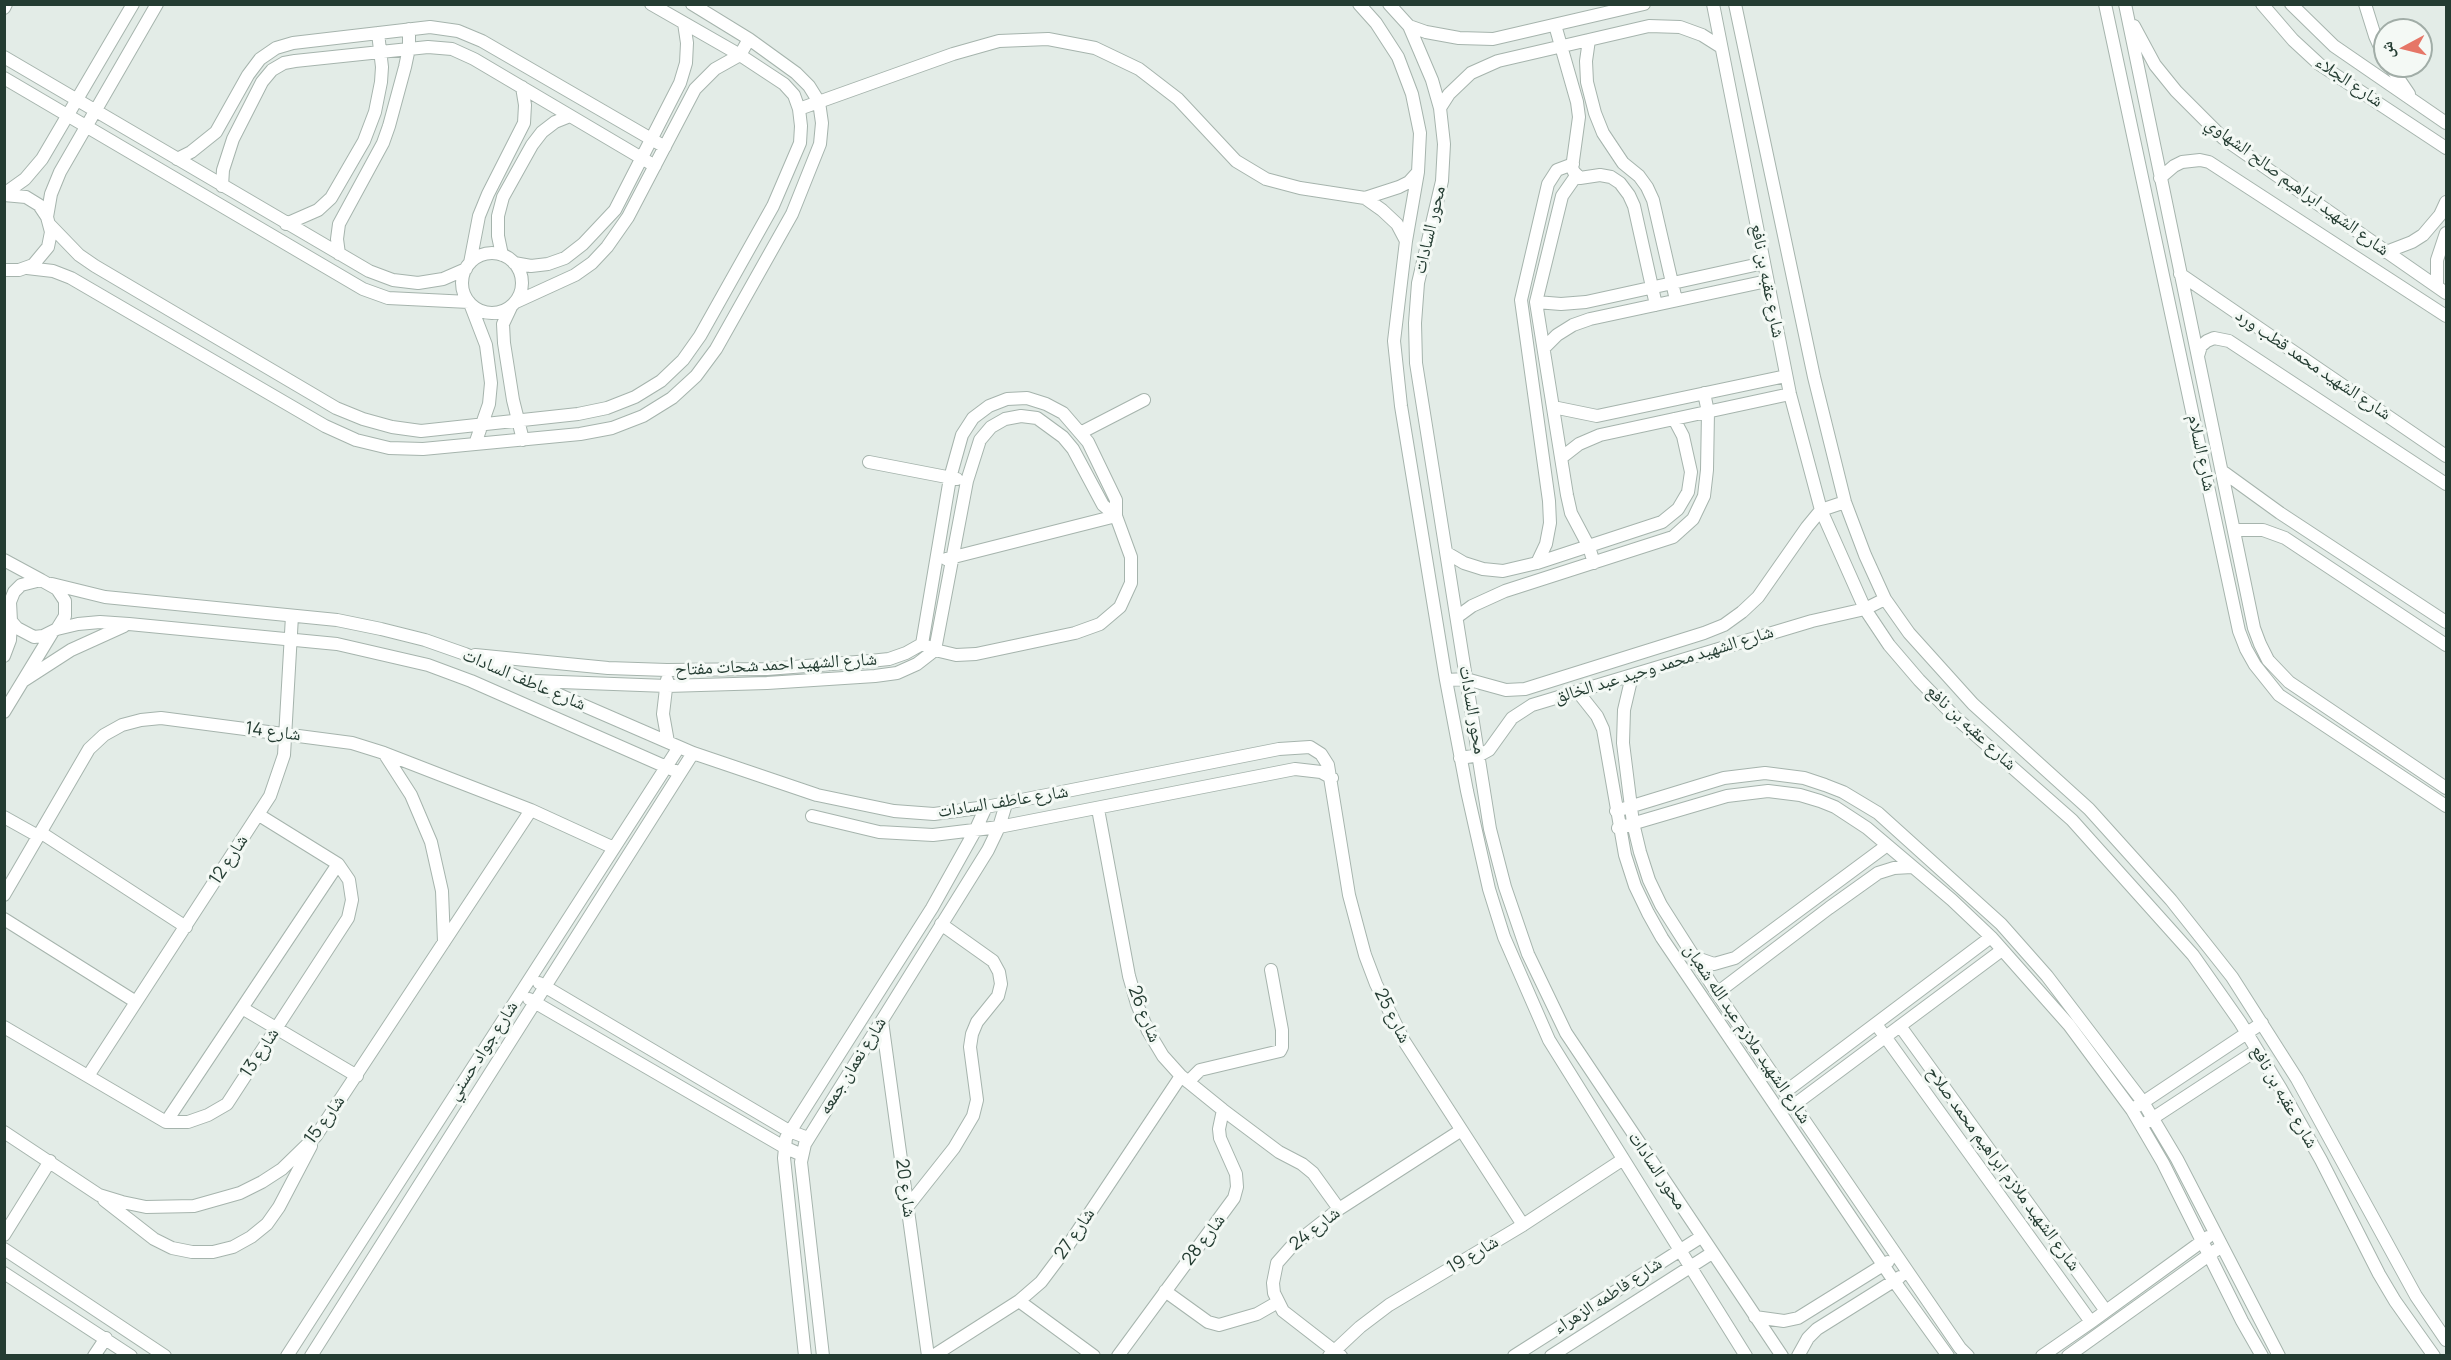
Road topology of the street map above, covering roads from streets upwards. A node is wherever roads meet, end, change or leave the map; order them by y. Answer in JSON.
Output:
{"nodes":[{"id":1,"x":133,"y":4,"type":"edge"},
{"id":2,"x":157,"y":4,"type":"edge"},
{"id":3,"x":651,"y":4,"type":"edge"},
{"id":4,"x":692,"y":4,"type":"edge"},
{"id":5,"x":1359,"y":4,"type":"edge"},
{"id":6,"x":1389,"y":4,"type":"edge"},
{"id":7,"x":1644,"y":4,"type":"edge"},
{"id":8,"x":1713,"y":4,"type":"edge"},
{"id":9,"x":1736,"y":4,"type":"edge"},
{"id":10,"x":2262,"y":4,"type":"edge"},
{"id":11,"x":2291,"y":4,"type":"edge"},
{"id":12,"x":2365,"y":4,"type":"edge"},
{"id":13,"x":2125,"y":5,"type":"edge"},
{"id":14,"x":2106,"y":7,"type":"edge"},
{"id":15,"x":684,"y":23,"type":"junction"},
{"id":16,"x":2308,"y":23,"type":"junction"},
{"id":17,"x":1556,"y":24,"type":"junction"},
{"id":18,"x":1409,"y":26,"type":"junction"},
{"id":19,"x":409,"y":29,"type":"junction"},
{"id":20,"x":2373,"y":30,"type":"edge"},
{"id":21,"x":378,"y":33,"type":"junction"},
{"id":22,"x":749,"y":39,"type":"junction"},
{"id":23,"x":1589,"y":40,"type":"junction"},
{"id":24,"x":2294,"y":40,"type":"junction"},
{"id":25,"x":1560,"y":46,"type":"junction"},
{"id":26,"x":1721,"y":47,"type":"junction"},
{"id":27,"x":409,"y":48,"type":"junction"},
{"id":28,"x":381,"y":52,"type":"junction"},
{"id":29,"x":740,"y":55,"type":"junction"},
{"id":30,"x":4,"y":57,"type":"edge"},
{"id":31,"x":4,"y":78,"type":"edge"},
{"id":32,"x":2399,"y":78,"type":"edge"},
{"id":33,"x":522,"y":87,"type":"junction"},
{"id":34,"x":77,"y":99,"type":"junction"},
{"id":35,"x":819,"y":102,"type":"junction"},
{"id":36,"x":2420,"y":106,"type":"junction"},
{"id":37,"x":1440,"y":108,"type":"junction"},
{"id":38,"x":799,"y":109,"type":"junction"},
{"id":39,"x":96,"y":110,"type":"junction"},
{"id":40,"x":68,"y":115,"type":"junction"},
{"id":41,"x":570,"y":116,"type":"junction"},
{"id":42,"x":2446,"y":123,"type":"edge"},
{"id":43,"x":86,"y":126,"type":"junction"},
{"id":44,"x":651,"y":139,"type":"junction"},
{"id":45,"x":664,"y":147,"type":"junction"},
{"id":46,"x":2446,"y":148,"type":"edge"},
{"id":47,"x":641,"y":158,"type":"junction"},
{"id":48,"x":177,"y":159,"type":"junction"},
{"id":49,"x":1623,"y":163,"type":"junction"},
{"id":50,"x":655,"y":166,"type":"junction"},
{"id":51,"x":1575,"y":170,"type":"junction"},
{"id":52,"x":1418,"y":172,"type":"junction"},
{"id":53,"x":1611,"y":177,"type":"junction"},
{"id":54,"x":2160,"y":178,"type":"junction"},
{"id":55,"x":222,"y":186,"type":"junction"},
{"id":56,"x":4,"y":195,"type":"edge"},
{"id":57,"x":1365,"y":198,"type":"junction"},
{"id":58,"x":2446,"y":202,"type":"edge"},
{"id":59,"x":49,"y":221,"type":"junction"},
{"id":60,"x":286,"y":224,"type":"junction"},
{"id":61,"x":2446,"y":233,"type":"edge"},
{"id":62,"x":1406,"y":241,"type":"junction"},
{"id":63,"x":2386,"y":252,"type":"junction"},
{"id":64,"x":339,"y":254,"type":"junction"},
{"id":65,"x":502,"y":255,"type":"junction"},
{"id":66,"x":514,"y":263,"type":"junction"},
{"id":67,"x":1764,"y":263,"type":"junction"},
{"id":68,"x":468,"y":266,"type":"junction"},
{"id":69,"x":27,"y":268,"type":"junction"},
{"id":70,"x":7,"y":273,"type":"edge"},
{"id":71,"x":2180,"y":274,"type":"junction"},
{"id":72,"x":1767,"y":281,"type":"junction"},
{"id":73,"x":1672,"y":283,"type":"junction"},
{"id":74,"x":1652,"y":287,"type":"junction"},
{"id":75,"x":2442,"y":290,"type":"edge"},
{"id":76,"x":1676,"y":300,"type":"junction"},
{"id":77,"x":1536,"y":302,"type":"junction"},
{"id":78,"x":470,"y":303,"type":"junction"},
{"id":79,"x":513,"y":304,"type":"junction"},
{"id":80,"x":1656,"y":305,"type":"junction"},
{"id":81,"x":2446,"y":316,"type":"edge"},
{"id":82,"x":1544,"y":348,"type":"junction"},
{"id":83,"x":2198,"y":356,"type":"junction"},
{"id":84,"x":1786,"y":376,"type":"junction"},
{"id":85,"x":1704,"y":393,"type":"junction"},
{"id":86,"x":1790,"y":394,"type":"junction"},
{"id":87,"x":1144,"y":400,"type":"dead end"},
{"id":88,"x":1553,"y":407,"type":"junction"},
{"id":89,"x":1708,"y":412,"type":"junction"},
{"id":90,"x":1674,"y":419,"type":"junction"},
{"id":91,"x":518,"y":420,"type":"junction"},
{"id":92,"x":481,"y":424,"type":"junction"},
{"id":93,"x":1082,"y":432,"type":"junction"},
{"id":94,"x":522,"y":440,"type":"junction"},
{"id":95,"x":475,"y":444,"type":"junction"},
{"id":96,"x":2446,"y":456,"type":"edge"},
{"id":97,"x":1561,"y":458,"type":"junction"},
{"id":98,"x":868,"y":462,"type":"dead end"},
{"id":99,"x":2222,"y":471,"type":"junction"},
{"id":100,"x":950,"y":478,"type":"junction"},
{"id":101,"x":967,"y":481,"type":"junction"},
{"id":102,"x":2446,"y":484,"type":"edge"},
{"id":103,"x":1845,"y":501,"type":"junction"},
{"id":104,"x":1821,"y":510,"type":"junction"},
{"id":105,"x":1116,"y":516,"type":"junction"},
{"id":106,"x":2234,"y":530,"type":"junction"},
{"id":107,"x":1589,"y":547,"type":"junction"},
{"id":108,"x":1447,"y":553,"type":"junction"},
{"id":109,"x":952,"y":557,"type":"junction"},
{"id":110,"x":4,"y":560,"type":"edge"},
{"id":111,"x":936,"y":561,"type":"junction"},
{"id":112,"x":1538,"y":563,"type":"junction"},
{"id":113,"x":1594,"y":563,"type":"junction"},
{"id":114,"x":46,"y":582,"type":"junction"},
{"id":115,"x":1885,"y":599,"type":"junction"},
{"id":116,"x":1864,"y":609,"type":"junction"},
{"id":117,"x":8,"y":613,"type":"edge"},
{"id":118,"x":292,"y":615,"type":"junction"},
{"id":119,"x":1457,"y":617,"type":"junction"},
{"id":120,"x":2446,"y":622,"type":"edge"},
{"id":121,"x":129,"y":624,"type":"junction"},
{"id":122,"x":55,"y":631,"type":"junction"},
{"id":123,"x":291,"y":638,"type":"junction"},
{"id":124,"x":922,"y":644,"type":"junction"},
{"id":125,"x":2446,"y":645,"type":"edge"},
{"id":126,"x":935,"y":650,"type":"junction"},
{"id":127,"x":465,"y":654,"type":"junction"},
{"id":128,"x":4,"y":656,"type":"edge"},
{"id":129,"x":667,"y":670,"type":"junction"},
{"id":130,"x":1632,"y":676,"type":"junction"},
{"id":131,"x":1466,"y":679,"type":"junction"},
{"id":132,"x":523,"y":680,"type":"junction"},
{"id":133,"x":1446,"y":680,"type":"junction"},
{"id":134,"x":23,"y":681,"type":"junction"},
{"id":135,"x":667,"y":686,"type":"junction"},
{"id":136,"x":1578,"y":692,"type":"junction"},
{"id":137,"x":4,"y":712,"type":"edge"},
{"id":138,"x":286,"y":733,"type":"junction"},
{"id":139,"x":673,"y":745,"type":"junction"},
{"id":140,"x":384,"y":753,"type":"junction"},
{"id":141,"x":693,"y":753,"type":"junction"},
{"id":142,"x":1480,"y":755,"type":"junction"},
{"id":143,"x":1460,"y":758,"type":"junction"},
{"id":144,"x":666,"y":767,"type":"junction"},
{"id":145,"x":2415,"y":767,"type":"junction"},
{"id":146,"x":680,"y":774,"type":"junction"},
{"id":147,"x":1332,"y":778,"type":"junction"},
{"id":148,"x":2407,"y":780,"type":"junction"},
{"id":149,"x":2446,"y":788,"type":"edge"},
{"id":150,"x":1006,"y":804,"type":"junction"},
{"id":151,"x":1631,"y":806,"type":"junction"},
{"id":152,"x":2446,"y":806,"type":"edge"},
{"id":153,"x":986,"y":807,"type":"junction"},
{"id":154,"x":1098,"y":809,"type":"junction"},
{"id":155,"x":531,"y":810,"type":"junction"},
{"id":156,"x":1616,"y":811,"type":"junction"},
{"id":157,"x":934,"y":814,"type":"junction"},
{"id":158,"x":259,"y":815,"type":"junction"},
{"id":159,"x":812,"y":816,"type":"dead end"},
{"id":160,"x":4,"y":817,"type":"edge"},
{"id":161,"x":1634,"y":823,"type":"junction"},
{"id":162,"x":999,"y":827,"type":"junction"},
{"id":163,"x":1618,"y":828,"type":"junction"},
{"id":164,"x":975,"y":831,"type":"junction"},
{"id":165,"x":39,"y":834,"type":"junction"},
{"id":166,"x":933,"y":835,"type":"junction"},
{"id":167,"x":1886,"y":846,"type":"junction"},
{"id":168,"x":614,"y":848,"type":"junction"},
{"id":169,"x":338,"y":864,"type":"junction"},
{"id":170,"x":1912,"y":867,"type":"junction"},
{"id":171,"x":4,"y":895,"type":"edge"},
{"id":172,"x":4,"y":919,"type":"edge"},
{"id":173,"x":941,"y":924,"type":"junction"},
{"id":174,"x":186,"y":927,"type":"junction"},
{"id":175,"x":1991,"y":937,"type":"junction"},
{"id":176,"x":444,"y":942,"type":"junction"},
{"id":177,"x":2002,"y":950,"type":"junction"},
{"id":178,"x":1694,"y":957,"type":"junction"},
{"id":179,"x":1271,"y":970,"type":"dead end"},
{"id":180,"x":530,"y":978,"type":"junction"},
{"id":181,"x":544,"y":986,"type":"junction"},
{"id":182,"x":520,"y":993,"type":"junction"},
{"id":183,"x":1717,"y":993,"type":"junction"},
{"id":184,"x":136,"y":1002,"type":"junction"},
{"id":185,"x":534,"y":1002,"type":"junction"},
{"id":186,"x":242,"y":1008,"type":"junction"},
{"id":187,"x":882,"y":1021,"type":"junction"},
{"id":188,"x":2262,"y":1023,"type":"junction"},
{"id":189,"x":1876,"y":1024,"type":"junction"},
{"id":190,"x":1900,"y":1026,"type":"junction"},
{"id":191,"x":4,"y":1027,"type":"edge"},
{"id":192,"x":276,"y":1028,"type":"junction"},
{"id":193,"x":2246,"y":1033,"type":"junction"},
{"id":194,"x":1886,"y":1037,"type":"junction"},
{"id":195,"x":2257,"y":1050,"type":"junction"},
{"id":196,"x":88,"y":1076,"type":"junction"},
{"id":197,"x":357,"y":1076,"type":"junction"},
{"id":198,"x":1184,"y":1079,"type":"junction"},
{"id":199,"x":2297,"y":1079,"type":"junction"},
{"id":200,"x":2280,"y":1089,"type":"junction"},
{"id":201,"x":1785,"y":1092,"type":"junction"},
{"id":202,"x":2143,"y":1102,"type":"junction"},
{"id":203,"x":1794,"y":1105,"type":"junction"},
{"id":204,"x":1223,"y":1110,"type":"junction"},
{"id":205,"x":2132,"y":1110,"type":"junction"},
{"id":206,"x":2154,"y":1117,"type":"junction"},
{"id":207,"x":166,"y":1122,"type":"junction"},
{"id":208,"x":2141,"y":1126,"type":"junction"},
{"id":209,"x":789,"y":1131,"type":"junction"},
{"id":210,"x":1460,"y":1131,"type":"junction"},
{"id":211,"x":4,"y":1132,"type":"edge"},
{"id":212,"x":316,"y":1136,"type":"junction"},
{"id":213,"x":808,"y":1138,"type":"junction"},
{"id":214,"x":784,"y":1147,"type":"junction"},
{"id":215,"x":802,"y":1155,"type":"junction"},
{"id":216,"x":1622,"y":1160,"type":"junction"},
{"id":217,"x":50,"y":1161,"type":"junction"},
{"id":218,"x":99,"y":1195,"type":"junction"},
{"id":219,"x":908,"y":1206,"type":"junction"},
{"id":220,"x":1339,"y":1209,"type":"junction"},
{"id":221,"x":1523,"y":1225,"type":"junction"},
{"id":222,"x":2213,"y":1232,"type":"junction"},
{"id":223,"x":4,"y":1235,"type":"edge"},
{"id":224,"x":1701,"y":1237,"type":"junction"},
{"id":225,"x":2203,"y":1240,"type":"junction"},
{"id":226,"x":2221,"y":1246,"type":"junction"},
{"id":227,"x":4,"y":1250,"type":"edge"},
{"id":228,"x":1679,"y":1250,"type":"junction"},
{"id":229,"x":1712,"y":1253,"type":"junction"},
{"id":230,"x":2210,"y":1254,"type":"junction"},
{"id":231,"x":1897,"y":1256,"type":"junction"},
{"id":232,"x":1883,"y":1265,"type":"junction"},
{"id":233,"x":1690,"y":1267,"type":"junction"},
{"id":234,"x":1907,"y":1271,"type":"junction"},
{"id":235,"x":4,"y":1272,"type":"edge"},
{"id":236,"x":1894,"y":1281,"type":"junction"},
{"id":237,"x":1165,"y":1291,"type":"junction"},
{"id":238,"x":1019,"y":1301,"type":"junction"},
{"id":239,"x":1278,"y":1302,"type":"junction"},
{"id":240,"x":2106,"y":1311,"type":"junction"},
{"id":241,"x":1755,"y":1317,"type":"junction"},
{"id":242,"x":2091,"y":1322,"type":"junction"},
{"id":243,"x":105,"y":1338,"type":"junction"},
{"id":244,"x":2446,"y":1340,"type":"edge"},
{"id":245,"x":1335,"y":1353,"type":"edge"},
{"id":246,"x":94,"y":1356,"type":"edge"},
{"id":247,"x":131,"y":1356,"type":"edge"},
{"id":248,"x":165,"y":1356,"type":"edge"},
{"id":249,"x":287,"y":1356,"type":"edge"},
{"id":250,"x":311,"y":1356,"type":"edge"},
{"id":251,"x":805,"y":1356,"type":"edge"},
{"id":252,"x":823,"y":1356,"type":"edge"},
{"id":253,"x":928,"y":1356,"type":"edge"},
{"id":254,"x":933,"y":1356,"type":"edge"},
{"id":255,"x":1094,"y":1356,"type":"edge"},
{"id":256,"x":1118,"y":1356,"type":"edge"},
{"id":257,"x":1514,"y":1356,"type":"edge"},
{"id":258,"x":1551,"y":1356,"type":"edge"},
{"id":259,"x":1746,"y":1356,"type":"edge"},
{"id":260,"x":1782,"y":1356,"type":"edge"},
{"id":261,"x":1798,"y":1356,"type":"edge"},
{"id":262,"x":1948,"y":1356,"type":"edge"},
{"id":263,"x":1968,"y":1356,"type":"edge"},
{"id":264,"x":2042,"y":1356,"type":"edge"},
{"id":265,"x":2068,"y":1356,"type":"edge"},
{"id":266,"x":2262,"y":1356,"type":"edge"},
{"id":267,"x":2279,"y":1356,"type":"edge"},
{"id":268,"x":2434,"y":1356,"type":"edge"}],
"edges":[{"from":1,"to":34,"type":"street"},
{"from":2,"to":39,"type":"street"},
{"from":3,"to":15,"type":"street"},
{"from":4,"to":22,"type":"street"},
{"from":5,"to":52,"type":"street","name":"محور السادات"},
{"from":6,"to":18,"type":"street","name":"محور السادات"},
{"from":7,"to":17,"type":"street"},
{"from":8,"to":26,"type":"street","name":"شارع عقبه بن نافع"},
{"from":9,"to":103,"type":"street","name":"شارع عقبه بن نافع"},
{"from":10,"to":24,"type":"street","name":"شارع الجلاء"},
{"from":11,"to":16,"type":"street","name":"شارع الجلاء"},
{"from":12,"to":20,"type":"street"},
{"from":13,"to":14,"type":"street"},
{"from":13,"to":54,"type":"street","name":"شارع السلام"},
{"from":13,"to":63,"type":"street","name":"شارع الشهيد ابراهيم صالح الشهاوي"},
{"from":14,"to":148,"type":"street","name":"شارع السلام"},
{"from":15,"to":29,"type":"street"},
{"from":15,"to":44,"type":"street"},
{"from":16,"to":24,"type":"street"},
{"from":16,"to":36,"type":"street","name":"شارع الجلاء"},
{"from":17,"to":18,"type":"street"},
{"from":17,"to":25,"type":"street"},
{"from":18,"to":37,"type":"street","name":"محور السادات"},
{"from":19,"to":21,"type":"street"},
{"from":19,"to":27,"type":"street"},
{"from":19,"to":44,"type":"street"},
{"from":21,"to":28,"type":"street"},
{"from":21,"to":48,"type":"street"},
{"from":22,"to":29,"type":"street"},
{"from":22,"to":35,"type":"street"},
{"from":23,"to":25,"type":"street"},
{"from":23,"to":26,"type":"street"},
{"from":23,"to":49,"type":"street"},
{"from":24,"to":46,"type":"street","name":"شارع الجلاء"},
{"from":25,"to":37,"type":"street"},
{"from":25,"to":51,"type":"street"},
{"from":26,"to":67,"type":"street","name":"شارع عقبه بن نافع"},
{"from":27,"to":28,"type":"street"},
{"from":27,"to":33,"type":"street"},
{"from":27,"to":64,"type":"street"},
{"from":28,"to":55,"type":"street"},
{"from":28,"to":60,"type":"street"},
{"from":29,"to":38,"type":"street"},
{"from":29,"to":45,"type":"street"},
{"from":30,"to":34,"type":"street"},
{"from":31,"to":40,"type":"street"},
{"from":32,"to":36,"type":"street"},
{"from":33,"to":41,"type":"street"},
{"from":33,"to":68,"type":"street"},
{"from":34,"to":39,"type":"street"},
{"from":34,"to":40,"type":"street"},
{"from":35,"to":38,"type":"street"},
{"from":35,"to":57,"type":"street"},
{"from":35,"to":94,"type":"street"},
{"from":36,"to":42,"type":"street","name":"شارع الجلاء"},
{"from":37,"to":108,"type":"street","name":"محور السادات"},
{"from":38,"to":91,"type":"street"},
{"from":39,"to":43,"type":"street"},
{"from":39,"to":48,"type":"street"},
{"from":40,"to":43,"type":"street"},
{"from":40,"to":56,"type":"street"},
{"from":41,"to":47,"type":"street"},
{"from":41,"to":65,"type":"street"},
{"from":43,"to":59,"type":"street"},
{"from":43,"to":78,"type":"street"},
{"from":44,"to":45,"type":"street"},
{"from":44,"to":47,"type":"street"},
{"from":45,"to":50,"type":"street"},
{"from":47,"to":50,"type":"street"},
{"from":47,"to":66,"type":"street"},
{"from":48,"to":55,"type":"street"},
{"from":49,"to":53,"type":"street"},
{"from":49,"to":73,"type":"street"},
{"from":50,"to":79,"type":"street"},
{"from":51,"to":53,"type":"street"},
{"from":51,"to":77,"type":"street"},
{"from":51,"to":112,"type":"street"},
{"from":52,"to":57,"type":"street"},
{"from":52,"to":62,"type":"street","name":"محور السادات"},
{"from":53,"to":74,"type":"street"},
{"from":54,"to":71,"type":"street","name":"شارع السلام"},
{"from":54,"to":81,"type":"street","name":"شارع الشهيد ابراهيم صالح الشهاوي"},
{"from":55,"to":60,"type":"street"},
{"from":56,"to":59,"type":"street"},
{"from":57,"to":62,"type":"street"},
{"from":58,"to":63,"type":"street"},
{"from":59,"to":69,"type":"street"},
{"from":59,"to":92,"type":"street"},
{"from":60,"to":64,"type":"street"},
{"from":61,"to":75,"type":"street"},
{"from":62,"to":133,"type":"street","name":"محور السادات"},
{"from":63,"to":75,"type":"street","name":"شارع الشهيد ابراهيم صالح الشهاوي"},
{"from":64,"to":68,"type":"street"},
{"from":65,"to":66,"type":"street"},
{"from":65,"to":68,"type":"street"},
{"from":66,"to":79,"type":"street"},
{"from":67,"to":72,"type":"street","name":"شارع عقبه بن نافع"},
{"from":67,"to":73,"type":"street"},
{"from":68,"to":78,"type":"street"},
{"from":69,"to":70,"type":"street"},
{"from":69,"to":95,"type":"street"},
{"from":71,"to":83,"type":"street","name":"شارع السلام"},
{"from":71,"to":96,"type":"street","name":"شارع الشهيد محمد قطب ورد"},
{"from":72,"to":76,"type":"street"},
{"from":72,"to":84,"type":"street","name":"شارع عقبه بن نافع"},
{"from":73,"to":74,"type":"street"},
{"from":73,"to":76,"type":"street"},
{"from":74,"to":77,"type":"street"},
{"from":74,"to":80,"type":"street"},
{"from":76,"to":80,"type":"street"},
{"from":77,"to":82,"type":"street"},
{"from":78,"to":79,"type":"street"},
{"from":78,"to":92,"type":"street"},
{"from":79,"to":91,"type":"street"},
{"from":80,"to":82,"type":"street"},
{"from":82,"to":88,"type":"street"},
{"from":83,"to":99,"type":"street","name":"شارع السلام"},
{"from":83,"to":102,"type":"street","name":"شارع الشهيد محمد قطب ورد"},
{"from":84,"to":85,"type":"street"},
{"from":84,"to":86,"type":"street","name":"شارع عقبه بن نافع"},
{"from":85,"to":88,"type":"street"},
{"from":85,"to":89,"type":"street"},
{"from":86,"to":89,"type":"street"},
{"from":86,"to":104,"type":"street","name":"شارع عقبه بن نافع"},
{"from":87,"to":93,"type":"street"},
{"from":88,"to":97,"type":"street"},
{"from":89,"to":90,"type":"street"},
{"from":89,"to":113,"type":"street"},
{"from":90,"to":97,"type":"street"},
{"from":90,"to":107,"type":"street"},
{"from":91,"to":92,"type":"street"},
{"from":91,"to":94,"type":"street"},
{"from":92,"to":95,"type":"street"},
{"from":93,"to":100,"type":"street"},
{"from":93,"to":105,"type":"street"},
{"from":94,"to":95,"type":"street"},
{"from":97,"to":107,"type":"street"},
{"from":98,"to":100,"type":"street"},
{"from":99,"to":106,"type":"street","name":"شارع السلام"},
{"from":99,"to":120,"type":"street"},
{"from":100,"to":101,"type":"street"},
{"from":100,"to":111,"type":"street"},
{"from":101,"to":105,"type":"street"},
{"from":101,"to":109,"type":"street"},
{"from":103,"to":104,"type":"street","name":"شارع الشهيد محمد وحيد عبد الخالق"},
{"from":103,"to":115,"type":"street","name":"شارع عقبه بن نافع"},
{"from":104,"to":116,"type":"street","name":"شارع عقبه بن نافع"},
{"from":104,"to":131,"type":"street","name":"شارع الشهيد محمد وحيد عبد الخالق"},
{"from":105,"to":109,"type":"street"},
{"from":105,"to":126,"type":"street"},
{"from":106,"to":125,"type":"street"},
{"from":106,"to":145,"type":"street","name":"شارع السلام"},
{"from":107,"to":112,"type":"street"},
{"from":107,"to":113,"type":"street"},
{"from":108,"to":112,"type":"street"},
{"from":108,"to":119,"type":"street","name":"محور السادات"},
{"from":109,"to":111,"type":"street"},
{"from":109,"to":126,"type":"street"},
{"from":110,"to":114,"type":"street","name":"شارع عاطف السادات"},
{"from":111,"to":124,"type":"street"},
{"from":113,"to":119,"type":"street"},
{"from":114,"to":117,"type":"street"},
{"from":114,"to":118,"type":"street","name":"شارع عاطف السادات"},
{"from":114,"to":122,"type":"street"},
{"from":115,"to":116,"type":"street","name":"شارع الشهيد محمد وحيد عبد الخالق"},
{"from":115,"to":188,"type":"street","name":"شارع عقبه بن نافع"},
{"from":116,"to":130,"type":"street","name":"شارع الشهيد محمد وحيد عبد الخالق"},
{"from":116,"to":193,"type":"street","name":"شارع عقبه بن نافع"},
{"from":117,"to":122,"type":"street"},
{"from":117,"to":128,"type":"street"},
{"from":118,"to":123,"type":"street","name":"شارع 12"},
{"from":118,"to":127,"type":"street","name":"شارع عاطف السادات"},
{"from":119,"to":131,"type":"street","name":"محور السادات"},
{"from":121,"to":122,"type":"street","name":"شارع عاطف السادات"},
{"from":121,"to":123,"type":"street","name":"شارع عاطف السادات"},
{"from":121,"to":134,"type":"street"},
{"from":122,"to":134,"type":"street"},
{"from":123,"to":138,"type":"street","name":"شارع 12"},
{"from":123,"to":144,"type":"street","name":"شارع عاطف السادات"},
{"from":124,"to":126,"type":"street"},
{"from":124,"to":129,"type":"street","name":"شارع الشهيد احمد شحات مفتاح"},
{"from":126,"to":135,"type":"street","name":"شارع الشهيد احمد شحات مفتاح"},
{"from":127,"to":129,"type":"street","name":"شارع الشهيد احمد شحات مفتاح"},
{"from":127,"to":132,"type":"street","name":"شارع عاطف السادات"},
{"from":129,"to":135,"type":"street"},
{"from":130,"to":136,"type":"street","name":"شارع الشهيد محمد وحيد عبد الخالق"},
{"from":130,"to":151,"type":"street","name":"شارع الشهيد ملازم عبد الله شعبان"},
{"from":131,"to":133,"type":"street","name":"شارع الشهيد محمد وحيد عبد الخالق"},
{"from":131,"to":142,"type":"street","name":"محور السادات"},
{"from":132,"to":135,"type":"street","name":"شارع الشهيد احمد شحات مفتاح"},
{"from":132,"to":139,"type":"street","name":"شارع عاطف السادات"},
{"from":133,"to":143,"type":"street","name":"محور السادات"},
{"from":134,"to":137,"type":"street"},
{"from":135,"to":139,"type":"street"},
{"from":136,"to":142,"type":"street","name":"شارع الشهيد محمد وحيد عبد الخالق"},
{"from":136,"to":156,"type":"street","name":"شارع الشهيد ملازم عبد الله شعبان"},
{"from":138,"to":140,"type":"street","name":"شارع 14"},
{"from":138,"to":158,"type":"street","name":"شارع 12"},
{"from":138,"to":165,"type":"street","name":"شارع 14"},
{"from":139,"to":141,"type":"street","name":"شارع عاطف السادات"},
{"from":139,"to":144,"type":"street","name":"شارع جواد حسني"},
{"from":140,"to":155,"type":"street","name":"شارع 14"},
{"from":140,"to":176,"type":"street"},
{"from":141,"to":146,"type":"street","name":"شارع جواد حسني"},
{"from":141,"to":157,"type":"street","name":"شارع عاطف السادات"},
{"from":142,"to":143,"type":"street"},
{"from":142,"to":224,"type":"street","name":"محور السادات"},
{"from":143,"to":216,"type":"street","name":"محور السادات"},
{"from":144,"to":146,"type":"street","name":"شارع عاطف السادات"},
{"from":144,"to":168,"type":"street","name":"شارع جواد حسني"},
{"from":145,"to":148,"type":"street"},
{"from":145,"to":149,"type":"street","name":"شارع السلام"},
{"from":146,"to":181,"type":"street","name":"شارع جواد حسني"},
{"from":147,"to":150,"type":"street","name":"شارع عاطف السادات"},
{"from":147,"to":154,"type":"street","name":"شارع عاطف السادات"},
{"from":147,"to":210,"type":"street","name":"شارع 25"},
{"from":148,"to":152,"type":"street","name":"شارع السلام"},
{"from":150,"to":153,"type":"street","name":"شارع عاطف السادات"},
{"from":150,"to":162,"type":"street","name":"شارع نعمان جمعه"},
{"from":151,"to":156,"type":"street"},
{"from":151,"to":161,"type":"street","name":"شارع الشهيد ملازم عبد الله شعبان"},
{"from":151,"to":202,"type":"street"},
{"from":153,"to":157,"type":"street","name":"شارع عاطف السادات"},
{"from":153,"to":164,"type":"street","name":"شارع نعمان جمعه"},
{"from":154,"to":162,"type":"street","name":"شارع عاطف السادات"},
{"from":154,"to":198,"type":"street","name":"شارع 26"},
{"from":155,"to":168,"type":"street","name":"شارع 14"},
{"from":155,"to":176,"type":"street","name":"شارع 15"},
{"from":156,"to":163,"type":"street","name":"شارع الشهيد ملازم عبد الله شعبان"},
{"from":157,"to":166,"type":"street"},
{"from":158,"to":169,"type":"street"},
{"from":158,"to":174,"type":"street","name":"شارع 12"},
{"from":159,"to":166,"type":"street","name":"شارع عاطف السادات"},
{"from":160,"to":165,"type":"street"},
{"from":161,"to":163,"type":"street"},
{"from":161,"to":167,"type":"street"},
{"from":161,"to":178,"type":"street","name":"شارع الشهيد ملازم عبد الله شعبان"},
{"from":162,"to":164,"type":"street","name":"شارع عاطف السادات"},
{"from":162,"to":173,"type":"street","name":"شارع نعمان جمعه"},
{"from":163,"to":232,"type":"street","name":"شارع الشهيد ملازم عبد الله شعبان"},
{"from":164,"to":166,"type":"street","name":"شارع عاطف السادات"},
{"from":164,"to":209,"type":"street","name":"شارع نعمان جمعه"},
{"from":165,"to":171,"type":"street","name":"شارع 14"},
{"from":165,"to":174,"type":"street"},
{"from":167,"to":170,"type":"street"},
{"from":167,"to":178,"type":"street"},
{"from":168,"to":180,"type":"street","name":"شارع جواد حسني"},
{"from":169,"to":186,"type":"street"},
{"from":169,"to":192,"type":"street","name":"شارع 13"},
{"from":170,"to":175,"type":"street"},
{"from":170,"to":183,"type":"street"},
{"from":172,"to":184,"type":"street"},
{"from":173,"to":187,"type":"street","name":"شارع نعمان جمعه"},
{"from":173,"to":219,"type":"street"},
{"from":174,"to":184,"type":"street","name":"شارع 12"},
{"from":175,"to":177,"type":"street"},
{"from":175,"to":189,"type":"street"},
{"from":176,"to":197,"type":"street","name":"شارع 15"},
{"from":177,"to":190,"type":"street"},
{"from":177,"to":205,"type":"street"},
{"from":178,"to":183,"type":"street","name":"شارع الشهيد ملازم عبد الله شعبان"},
{"from":179,"to":198,"type":"street"},
{"from":180,"to":181,"type":"street"},
{"from":180,"to":182,"type":"street","name":"شارع جواد حسني"},
{"from":181,"to":185,"type":"street","name":"شارع جواد حسني"},
{"from":181,"to":209,"type":"street"},
{"from":182,"to":185,"type":"street"},
{"from":182,"to":249,"type":"street","name":"شارع جواد حسني"},
{"from":183,"to":201,"type":"street","name":"شارع الشهيد ملازم عبد الله شعبان"},
{"from":184,"to":196,"type":"street","name":"شارع 12"},
{"from":185,"to":214,"type":"street"},
{"from":185,"to":250,"type":"street","name":"شارع جواد حسني"},
{"from":186,"to":192,"type":"street"},
{"from":186,"to":207,"type":"street"},
{"from":187,"to":213,"type":"street","name":"شارع نعمان جمعه"},
{"from":187,"to":219,"type":"street","name":"شارع 20"},
{"from":188,"to":193,"type":"street"},
{"from":188,"to":199,"type":"street","name":"شارع عقبه بن نافع"},
{"from":189,"to":194,"type":"street","name":"شارع الشهيد ملازم ابراهيم محمد صلاح"},
{"from":189,"to":201,"type":"street"},
{"from":190,"to":194,"type":"street"},
{"from":190,"to":240,"type":"street","name":"شارع الشهيد ملازم ابراهيم محمد صلاح"},
{"from":191,"to":196,"type":"street"},
{"from":192,"to":197,"type":"street"},
{"from":192,"to":207,"type":"street","name":"شارع 13"},
{"from":193,"to":195,"type":"street","name":"شارع عقبه بن نافع"},
{"from":193,"to":202,"type":"street"},
{"from":194,"to":203,"type":"street"},
{"from":194,"to":242,"type":"street","name":"شارع الشهيد ملازم ابراهيم محمد صلاح"},
{"from":195,"to":200,"type":"street","name":"شارع عقبه بن نافع"},
{"from":195,"to":206,"type":"street"},
{"from":196,"to":207,"type":"street"},
{"from":197,"to":212,"type":"street","name":"شارع 15"},
{"from":198,"to":204,"type":"street","name":"شارع 26"},
{"from":198,"to":238,"type":"street","name":"شارع 27"},
{"from":199,"to":200,"type":"street"},
{"from":199,"to":244,"type":"street","name":"شارع عقبه بن نافع"},
{"from":200,"to":268,"type":"street","name":"شارع عقبه بن نافع"},
{"from":201,"to":203,"type":"street","name":"شارع الشهيد ملازم عبد الله شعبان"},
{"from":202,"to":205,"type":"street"},
{"from":202,"to":206,"type":"street"},
{"from":203,"to":231,"type":"street","name":"شارع الشهيد ملازم عبد الله شعبان"},
{"from":204,"to":220,"type":"street","name":"شارع 26"},
{"from":204,"to":237,"type":"street","name":"شارع 28"},
{"from":205,"to":208,"type":"street"},
{"from":206,"to":208,"type":"street"},
{"from":206,"to":222,"type":"street"},
{"from":208,"to":225,"type":"street"},
{"from":209,"to":213,"type":"street"},
{"from":209,"to":214,"type":"street","name":"شارع نعمان جمعه"},
{"from":210,"to":220,"type":"street","name":"شارع 24"},
{"from":210,"to":221,"type":"street","name":"شارع 25"},
{"from":211,"to":217,"type":"street","name":"شارع 15"},
{"from":212,"to":218,"type":"street","name":"شارع 15"},
{"from":212,"to":218,"type":"street"},
{"from":213,"to":215,"type":"street","name":"شارع نعمان جمعه"},
{"from":214,"to":215,"type":"street"},
{"from":214,"to":251,"type":"street","name":"شارع نعمان جمعه"},
{"from":215,"to":252,"type":"street","name":"شارع نعمان جمعه"},
{"from":216,"to":221,"type":"street","name":"شارع 19"},
{"from":216,"to":228,"type":"street","name":"محور السادات"},
{"from":217,"to":218,"type":"street","name":"شارع 15"},
{"from":217,"to":223,"type":"street"},
{"from":219,"to":253,"type":"street","name":"شارع 20"},
{"from":220,"to":239,"type":"street","name":"شارع 24"},
{"from":221,"to":245,"type":"street","name":"شارع 19"},
{"from":222,"to":225,"type":"street"},
{"from":222,"to":226,"type":"street"},
{"from":224,"to":228,"type":"street","name":"شارع فاطمه الزهراء"},
{"from":224,"to":229,"type":"street","name":"محور السادات"},
{"from":225,"to":230,"type":"street"},
{"from":225,"to":240,"type":"street"},
{"from":226,"to":230,"type":"street"},
{"from":226,"to":267,"type":"street"},
{"from":227,"to":248,"type":"street"},
{"from":228,"to":233,"type":"street","name":"محور السادات"},
{"from":228,"to":257,"type":"street","name":"شارع فاطمه الزهراء"},
{"from":229,"to":233,"type":"street","name":"شارع فاطمه الزهراء"},
{"from":229,"to":241,"type":"street","name":"محور السادات"},
{"from":230,"to":265,"type":"street"},
{"from":230,"to":266,"type":"street"},
{"from":231,"to":232,"type":"street"},
{"from":231,"to":234,"type":"street","name":"شارع الشهيد ملازم عبد الله شعبان"},
{"from":232,"to":236,"type":"street","name":"شارع الشهيد ملازم عبد الله شعبان"},
{"from":232,"to":241,"type":"street"},
{"from":233,"to":258,"type":"street","name":"شارع فاطمه الزهراء"},
{"from":233,"to":259,"type":"street","name":"محور السادات"},
{"from":234,"to":236,"type":"street"},
{"from":234,"to":263,"type":"street","name":"شارع الشهيد ملازم عبد الله شعبان"},
{"from":235,"to":243,"type":"street"},
{"from":236,"to":261,"type":"street"},
{"from":236,"to":262,"type":"street","name":"شارع الشهيد ملازم عبد الله شعبان"},
{"from":237,"to":239,"type":"street"},
{"from":237,"to":256,"type":"street","name":"شارع 28"},
{"from":238,"to":254,"type":"street","name":"شارع 27"},
{"from":238,"to":255,"type":"street"},
{"from":239,"to":245,"type":"street"},
{"from":240,"to":242,"type":"street"},
{"from":241,"to":260,"type":"street","name":"محور السادات"},
{"from":242,"to":264,"type":"street"},
{"from":243,"to":246,"type":"street"},
{"from":243,"to":247,"type":"street"}]}
